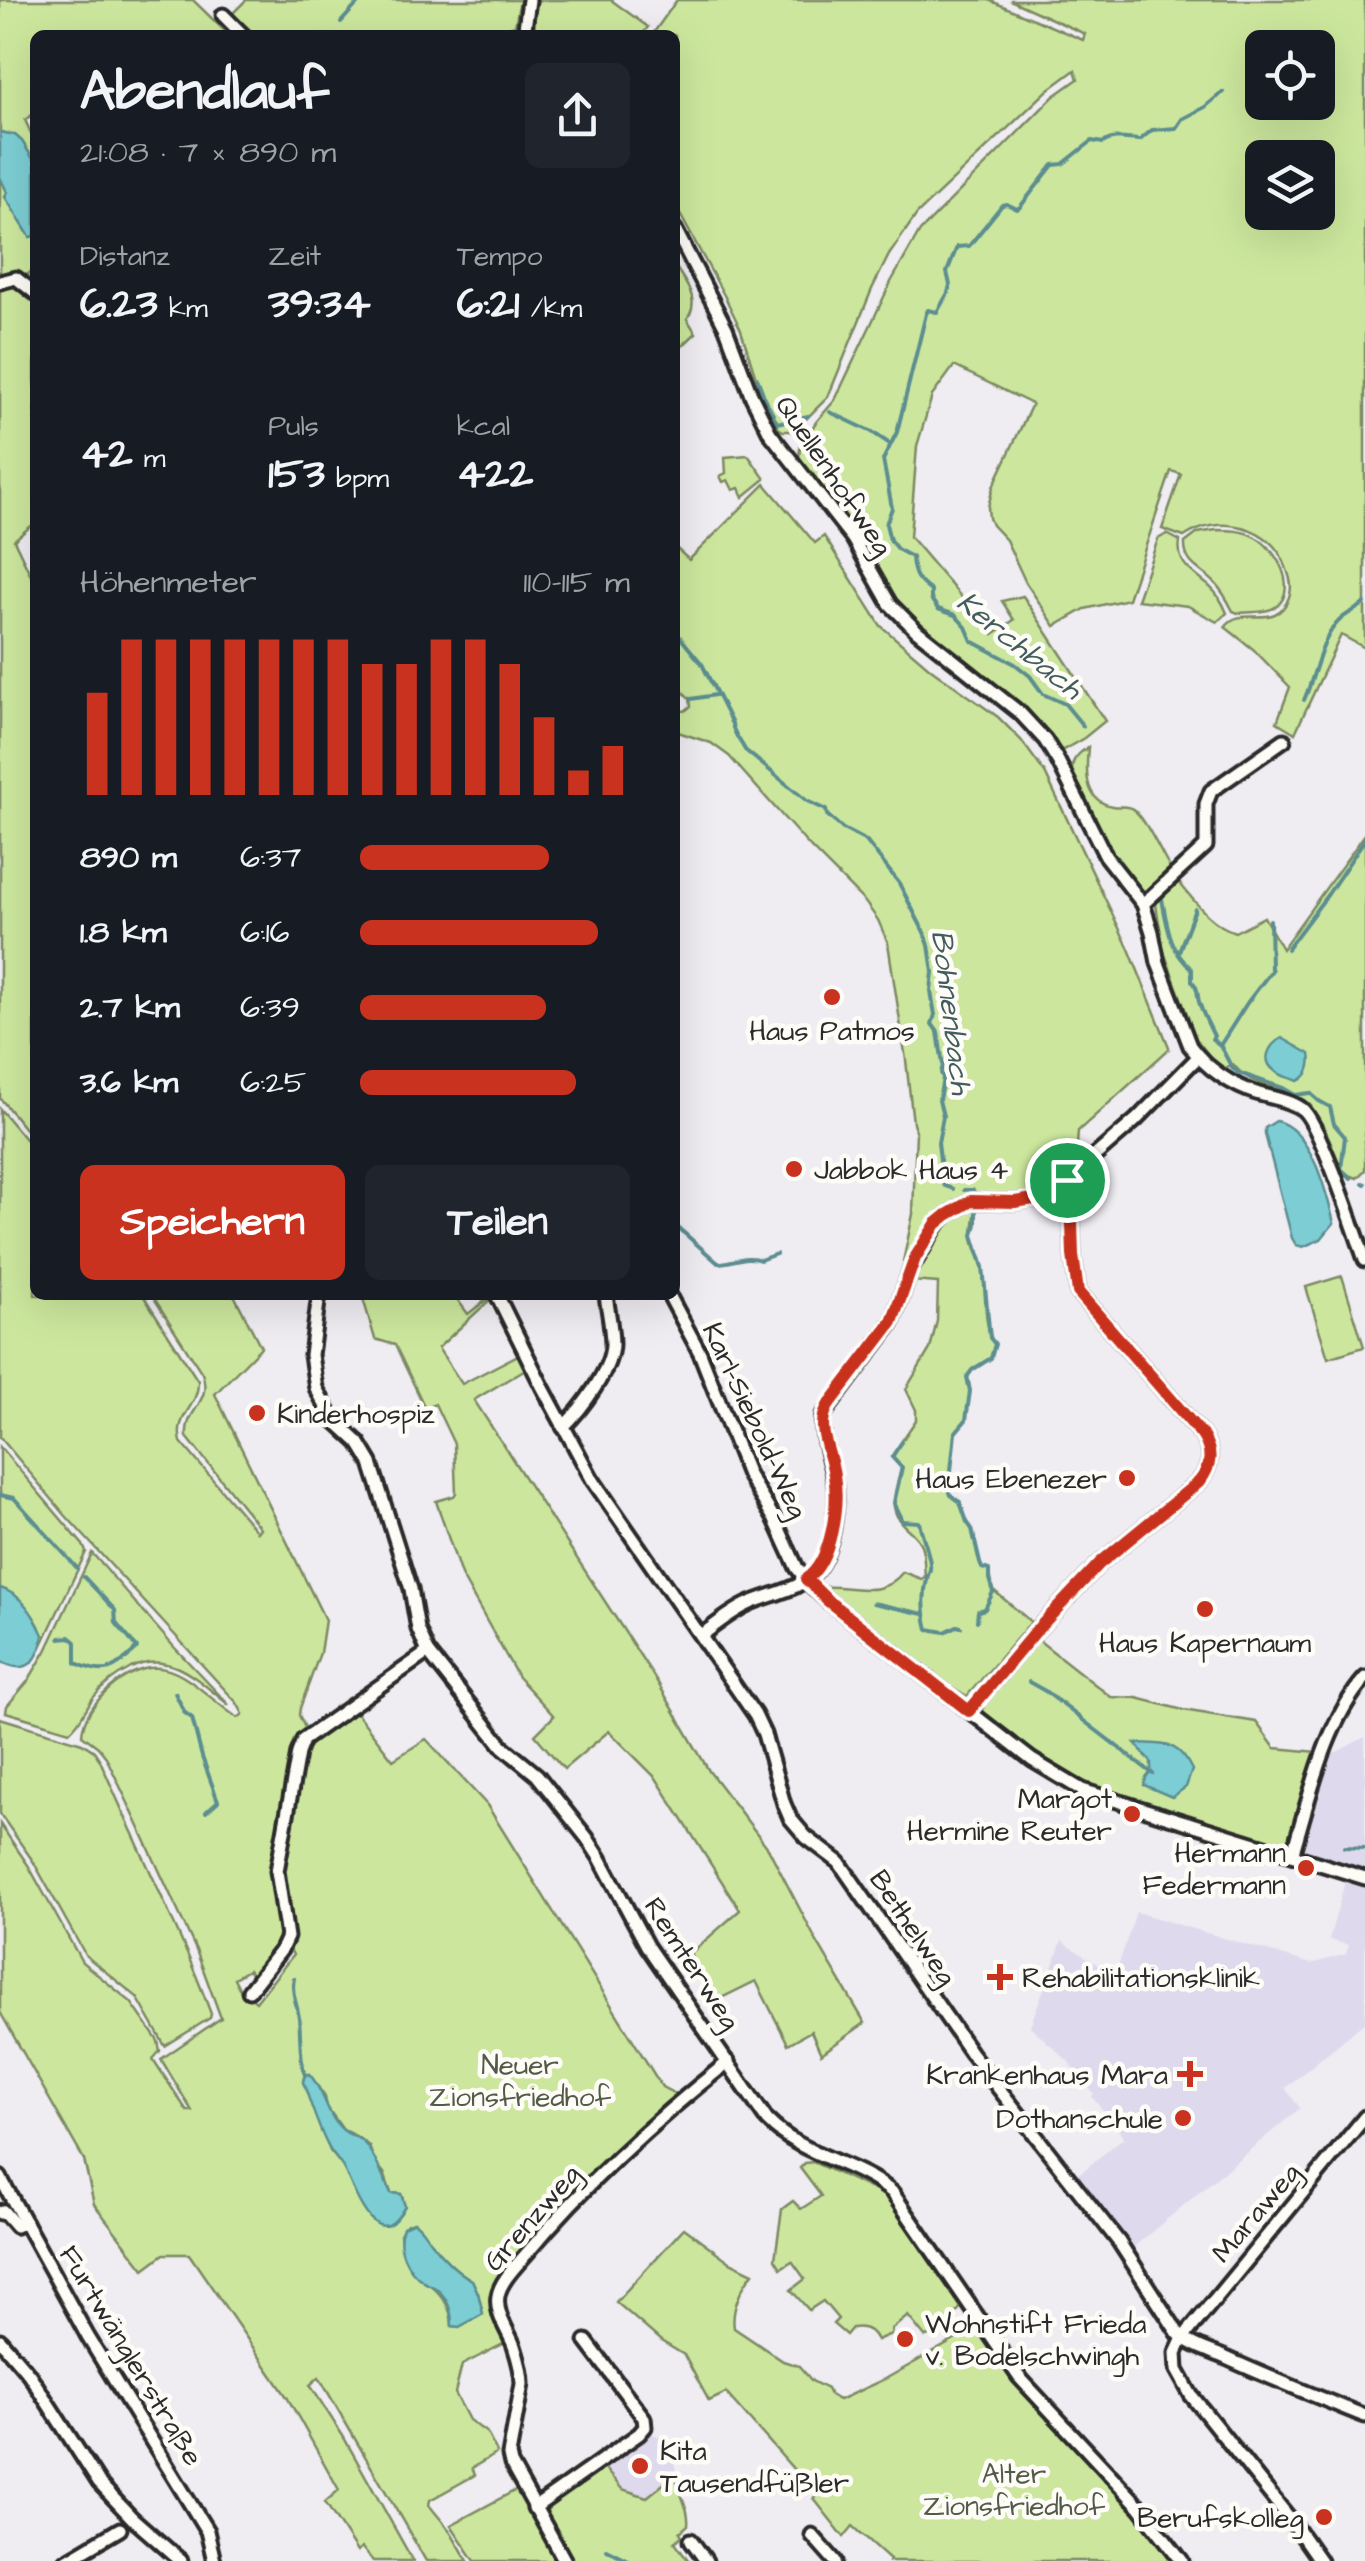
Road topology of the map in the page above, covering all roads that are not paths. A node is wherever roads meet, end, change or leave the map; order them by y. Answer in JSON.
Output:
{"nodes":[{"id":1,"x":528,"y":0,"type":"edge"},
{"id":2,"x":223,"y":15,"type":"dead end"},
{"id":3,"x":238,"y":30,"type":"edge"},
{"id":4,"x":524,"y":30,"type":"edge"},
{"id":5,"x":680,"y":239,"type":"edge"},
{"id":6,"x":0,"y":282,"type":"edge"},
{"id":7,"x":30,"y":289,"type":"edge"},
{"id":8,"x":1284,"y":740,"type":"dead end"},
{"id":9,"x":1143,"y":904,"type":"junction"},
{"id":10,"x":1198,"y":1057,"type":"junction"},
{"id":11,"x":1067,"y":1180,"type":"junction"},
{"id":12,"x":1365,"y":1260,"type":"edge"},
{"id":13,"x":319,"y":1300,"type":"edge"},
{"id":14,"x":500,"y":1300,"type":"edge"},
{"id":15,"x":607,"y":1300,"type":"edge"},
{"id":16,"x":672,"y":1300,"type":"edge"},
{"id":17,"x":564,"y":1428,"type":"junction"},
{"id":18,"x":806,"y":1579,"type":"junction"},
{"id":19,"x":702,"y":1636,"type":"junction"},
{"id":20,"x":428,"y":1652,"type":"junction"},
{"id":21,"x":1365,"y":1678,"type":"edge"},
{"id":22,"x":969,"y":1711,"type":"junction"},
{"id":23,"x":1292,"y":1855,"type":"junction"},
{"id":24,"x":1365,"y":1878,"type":"edge"},
{"id":25,"x":249,"y":1992,"type":"dead end"},
{"id":26,"x":728,"y":2062,"type":"junction"},
{"id":27,"x":1365,"y":2117,"type":"edge"},
{"id":28,"x":0,"y":2177,"type":"edge"},
{"id":29,"x":0,"y":2213,"type":"edge"},
{"id":30,"x":26,"y":2222,"type":"junction"},
{"id":31,"x":1183,"y":2338,"type":"junction"},
{"id":32,"x":0,"y":2340,"type":"edge"},
{"id":33,"x":586,"y":2342,"type":"dead end"},
{"id":34,"x":1365,"y":2416,"type":"edge"},
{"id":35,"x":534,"y":2508,"type":"junction"},
{"id":36,"x":120,"y":2529,"type":"dead end"},
{"id":37,"x":812,"y":2535,"type":"dead end"},
{"id":38,"x":690,"y":2540,"type":"dead end"},
{"id":39,"x":66,"y":2561,"type":"edge"},
{"id":40,"x":181,"y":2561,"type":"edge"},
{"id":41,"x":214,"y":2561,"type":"edge"},
{"id":42,"x":565,"y":2561,"type":"edge"},
{"id":43,"x":706,"y":2561,"type":"edge"},
{"id":44,"x":835,"y":2561,"type":"edge"},
{"id":45,"x":1182,"y":2561,"type":"edge"},
{"id":46,"x":1320,"y":2561,"type":"edge"}],
"edges":[{"from":1,"to":4,"type":"street"},
{"from":2,"to":3,"type":"street"},
{"from":5,"to":9,"type":"street","name":"Quellenhofweg"},
{"from":6,"to":7,"type":"street"},
{"from":8,"to":9,"type":"street"},
{"from":9,"to":10,"type":"street","name":"Quellenhofweg"},
{"from":10,"to":11,"type":"street"},
{"from":10,"to":12,"type":"street","name":"Quellenhofweg"},
{"from":11,"to":18,"type":"street"},
{"from":11,"to":22,"type":"street"},
{"from":13,"to":20,"type":"street","name":"Remterweg"},
{"from":14,"to":17,"type":"street","name":"Bethelweg"},
{"from":15,"to":17,"type":"street"},
{"from":16,"to":18,"type":"street","name":"Karl-Siebold-Weg"},
{"from":17,"to":19,"type":"street","name":"Bethelweg"},
{"from":18,"to":19,"type":"street"},
{"from":18,"to":22,"type":"street","name":"Karl-Siebold-Weg"},
{"from":19,"to":31,"type":"street","name":"Bethelweg"},
{"from":20,"to":25,"type":"street"},
{"from":20,"to":26,"type":"street","name":"Remterweg"},
{"from":21,"to":23,"type":"street"},
{"from":22,"to":23,"type":"street","name":"Karl-Siebold-Weg"},
{"from":23,"to":24,"type":"street","name":"Karl-Siebold-Weg"},
{"from":26,"to":35,"type":"street","name":"Grenzweg"},
{"from":26,"to":45,"type":"street","name":"Remterweg"},
{"from":27,"to":31,"type":"street","name":"Maraweg"},
{"from":28,"to":30,"type":"street","name":"Furtwänglerstraße"},
{"from":29,"to":30,"type":"street"},
{"from":30,"to":41,"type":"street","name":"Furtwänglerstraße"},
{"from":31,"to":34,"type":"street"},
{"from":31,"to":46,"type":"street"},
{"from":32,"to":40,"type":"street"},
{"from":33,"to":35,"type":"street"},
{"from":35,"to":42,"type":"street","name":"Grenzweg"},
{"from":36,"to":39,"type":"street"},
{"from":37,"to":44,"type":"street"},
{"from":38,"to":43,"type":"street"}]}
